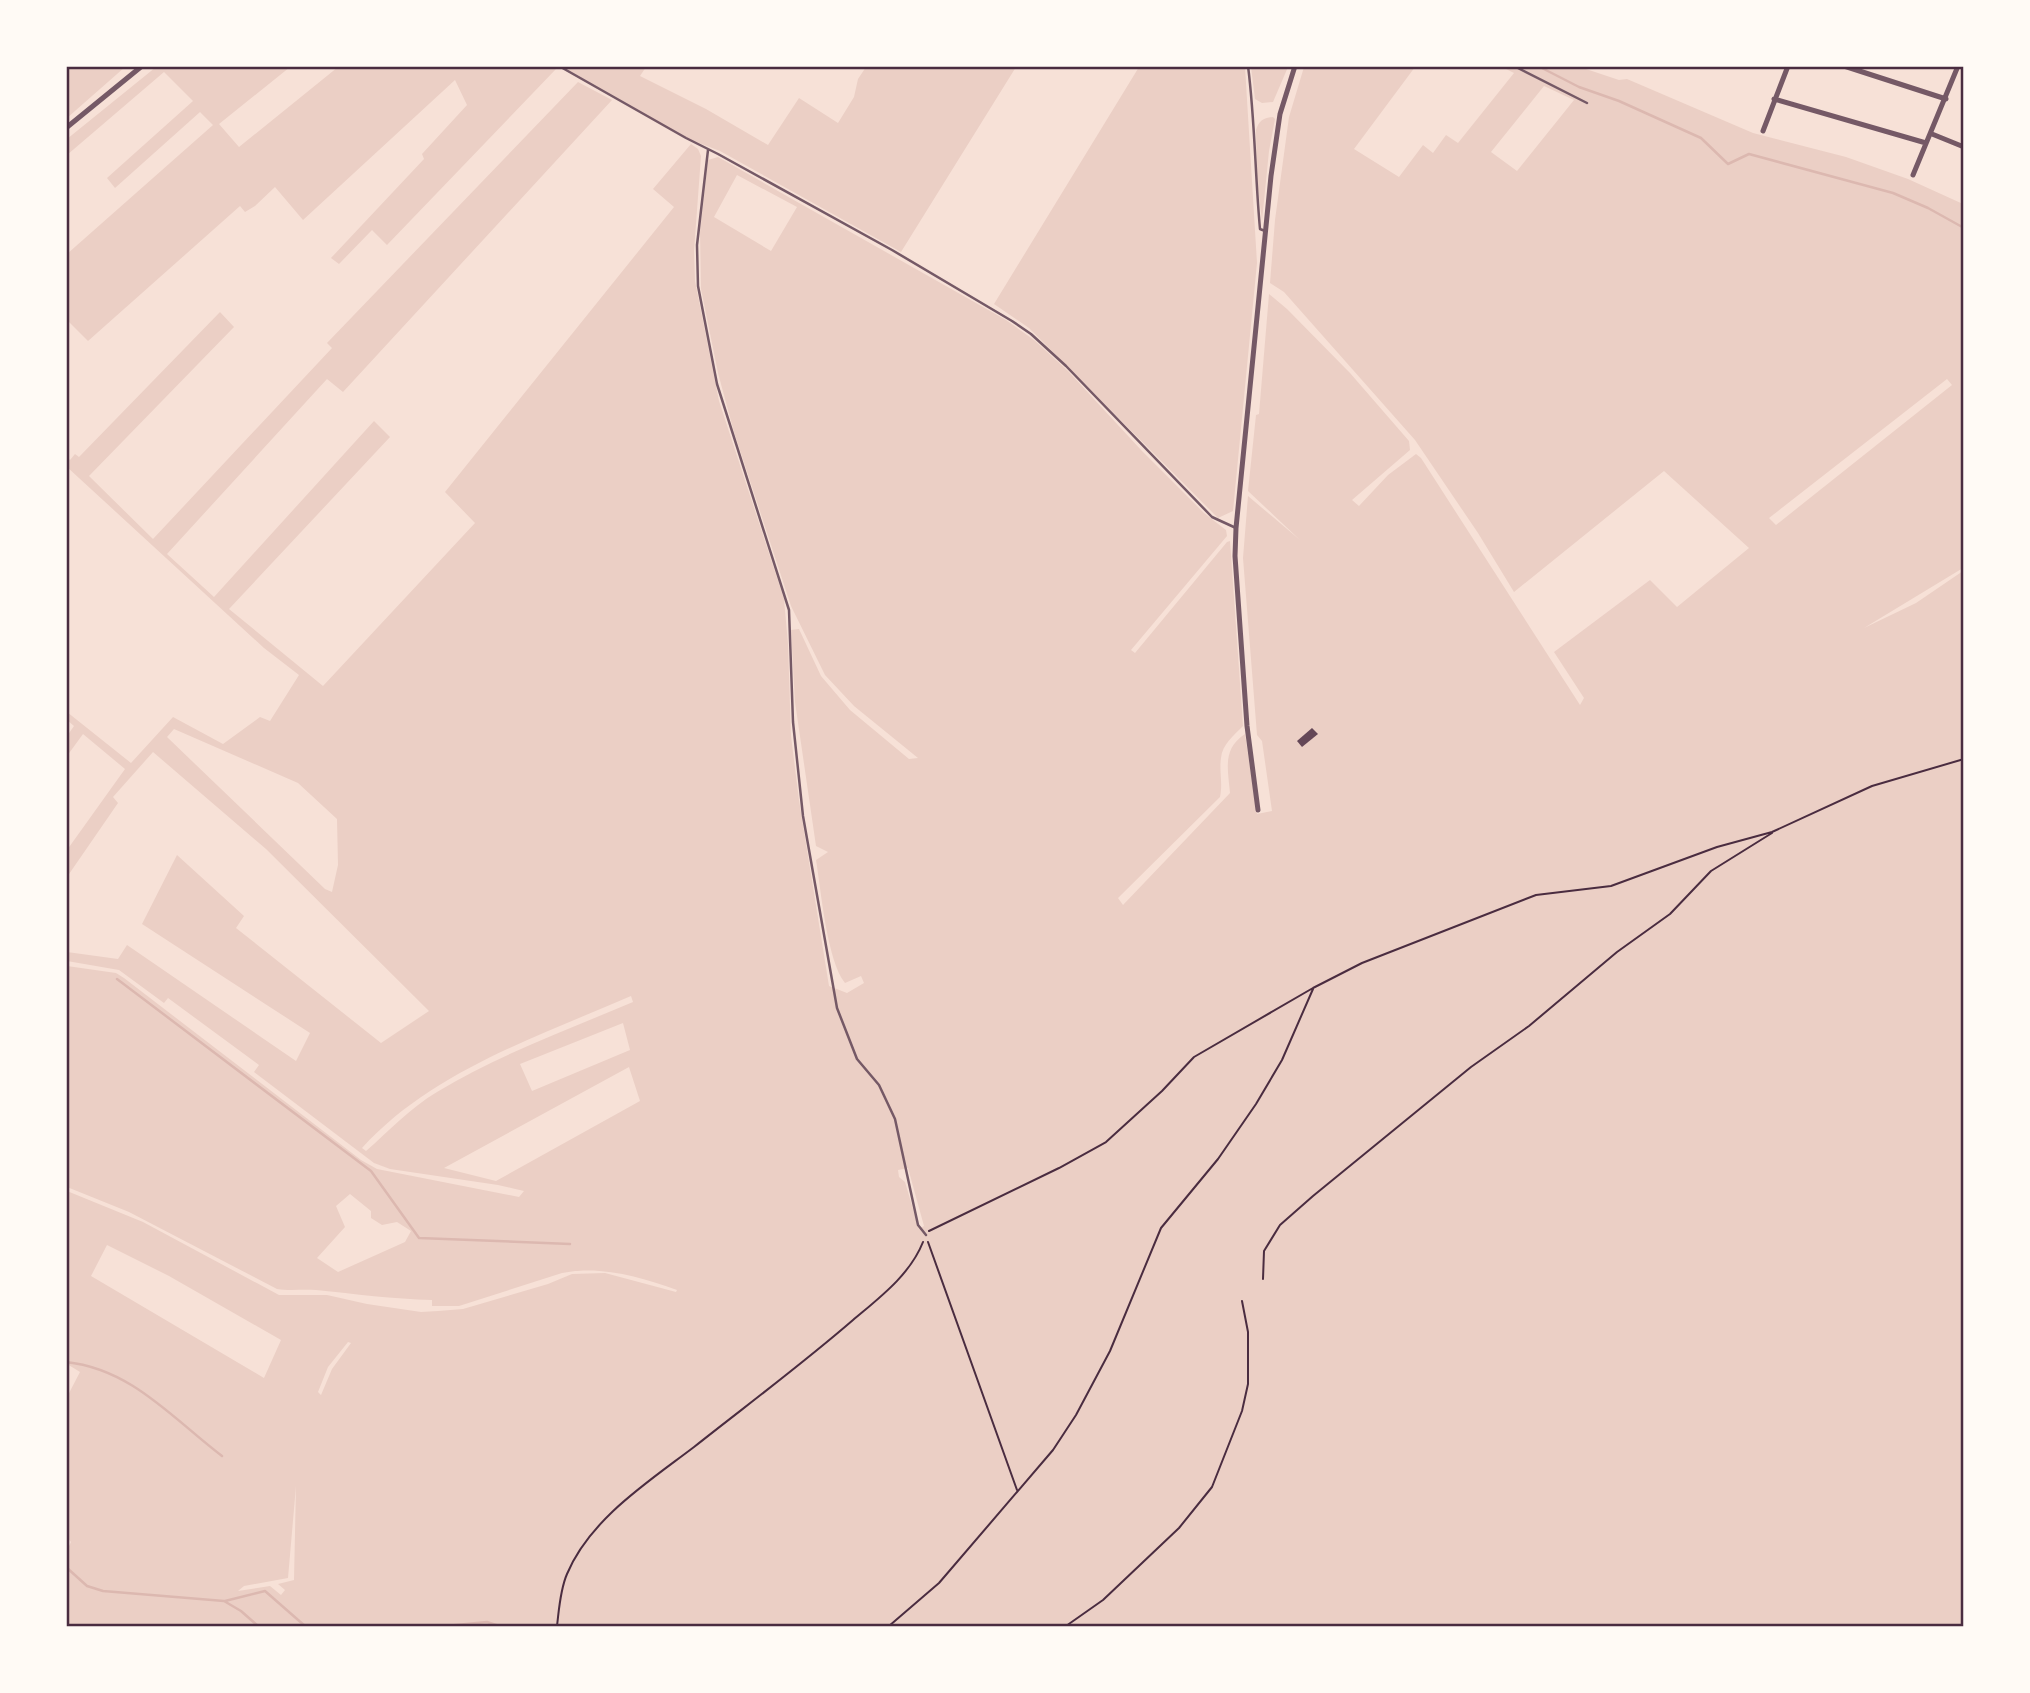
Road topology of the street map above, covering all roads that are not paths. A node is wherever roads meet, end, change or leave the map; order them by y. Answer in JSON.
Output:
{"nodes":[{"id":1,"x":142,"y":66,"type":"edge"},
{"id":2,"x":559,"y":66,"type":"edge"},
{"id":3,"x":1248,"y":66,"type":"edge"},
{"id":4,"x":1295,"y":66,"type":"edge"},
{"id":5,"x":1514,"y":66,"type":"edge"},
{"id":6,"x":1788,"y":66,"type":"edge"},
{"id":7,"x":1844,"y":66,"type":"edge"},
{"id":8,"x":1958,"y":66,"type":"edge"},
{"id":9,"x":1774,"y":99,"type":"junction"},
{"id":10,"x":1946,"y":99,"type":"junction"},
{"id":11,"x":1587,"y":103,"type":"dead end"},
{"id":12,"x":66,"y":128,"type":"edge"},
{"id":13,"x":1763,"y":131,"type":"dead end"},
{"id":14,"x":1932,"y":134,"type":"junction"},
{"id":15,"x":1926,"y":144,"type":"junction"},
{"id":16,"x":1964,"y":147,"type":"edge"},
{"id":17,"x":708,"y":150,"type":"junction"},
{"id":18,"x":1913,"y":175,"type":"dead end"},
{"id":19,"x":1265,"y":231,"type":"junction"},
{"id":20,"x":1236,"y":528,"type":"junction"},
{"id":21,"x":1258,"y":810,"type":"dead end"},
{"id":22,"x":926,"y":1235,"type":"road end"}],
"edges":[{"from":1,"to":12,"type":"street"},
{"from":2,"to":17,"type":"lane"},
{"from":3,"to":19,"type":"lane"},
{"from":4,"to":19,"type":"street"},
{"from":5,"to":11,"type":"lane"},
{"from":6,"to":9,"type":"street"},
{"from":7,"to":10,"type":"street"},
{"from":8,"to":10,"type":"street"},
{"from":9,"to":13,"type":"street"},
{"from":9,"to":15,"type":"street"},
{"from":10,"to":14,"type":"street"},
{"from":14,"to":15,"type":"street"},
{"from":14,"to":16,"type":"street"},
{"from":15,"to":18,"type":"street"},
{"from":17,"to":20,"type":"lane"},
{"from":17,"to":22,"type":"lane"},
{"from":19,"to":20,"type":"street"},
{"from":20,"to":21,"type":"street"}]}
